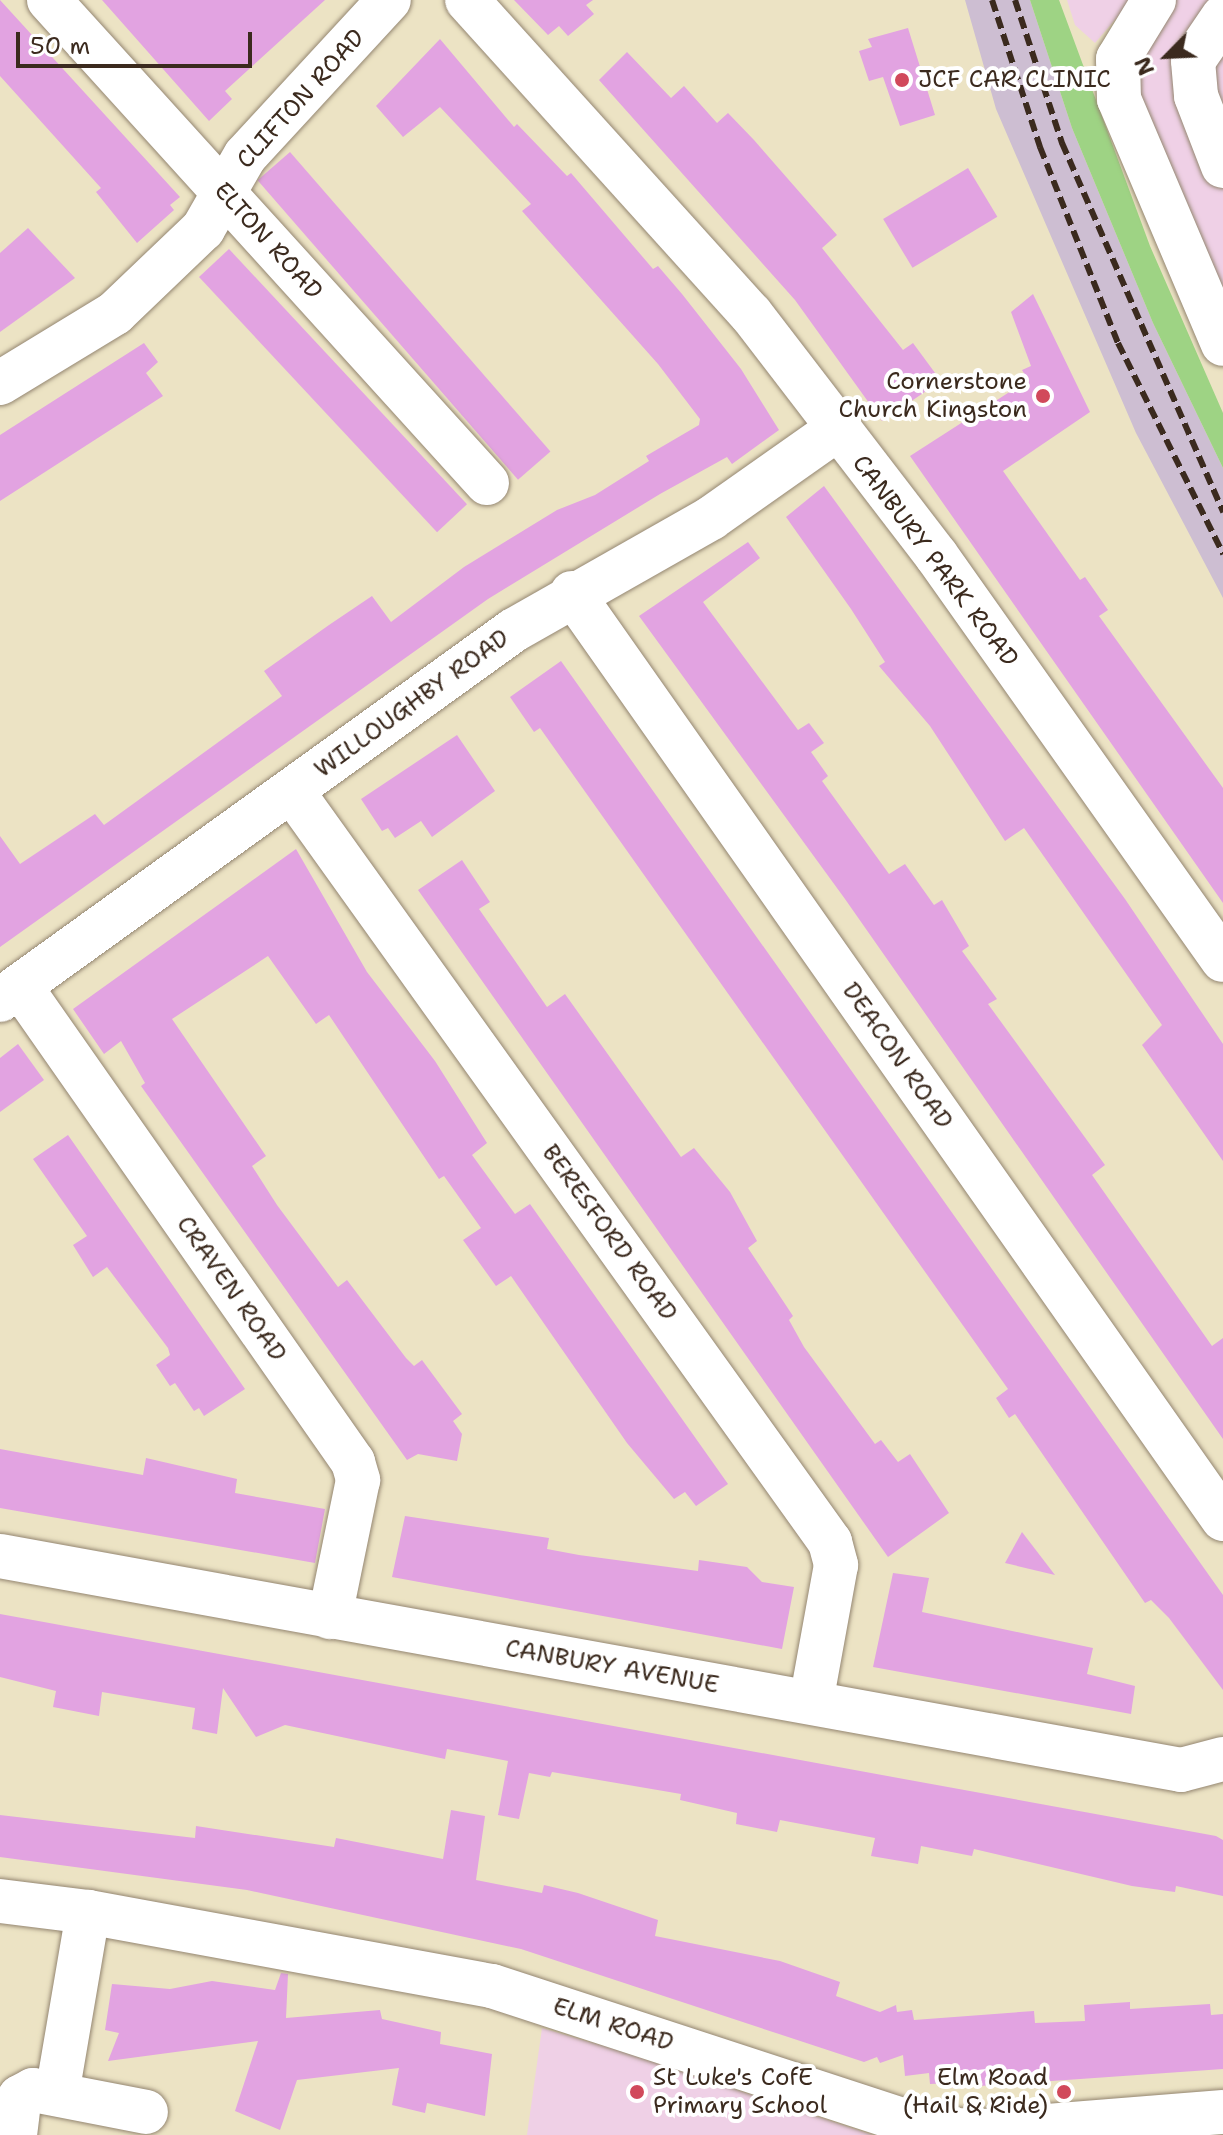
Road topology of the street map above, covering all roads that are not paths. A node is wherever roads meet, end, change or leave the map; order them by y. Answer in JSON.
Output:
{"nodes":[{"id":1,"x":49,"y":0,"type":"edge"},
{"id":2,"x":389,"y":0,"type":"edge"},
{"id":3,"x":467,"y":0,"type":"edge"},
{"id":4,"x":1154,"y":0,"type":"edge"},
{"id":5,"x":1223,"y":17,"type":"edge"},
{"id":6,"x":1223,"y":166,"type":"edge"},
{"id":7,"x":223,"y":190,"type":"junction"},
{"id":8,"x":1223,"y":344,"type":"edge"},
{"id":9,"x":0,"y":383,"type":"edge"},
{"id":10,"x":836,"y":430,"type":"junction"},
{"id":11,"x":487,"y":483,"type":"dead end"},
{"id":12,"x":572,"y":593,"type":"junction"},
{"id":13,"x":292,"y":791,"type":"junction"},
{"id":14,"x":1223,"y":960,"type":"edge"},
{"id":15,"x":10,"y":993,"type":"edge"},
{"id":16,"x":1223,"y":1519,"type":"edge"},
{"id":17,"x":0,"y":1556,"type":"edge"},
{"id":18,"x":330,"y":1617,"type":"junction"},
{"id":19,"x":811,"y":1702,"type":"junction"},
{"id":20,"x":1223,"y":1759,"type":"edge"},
{"id":21,"x":0,"y":1901,"type":"edge"},
{"id":22,"x":88,"y":1912,"type":"junction"},
{"id":23,"x":57,"y":2094,"type":"junction"},
{"id":24,"x":146,"y":2112,"type":"dead end"},
{"id":25,"x":1223,"y":2112,"type":"edge"},
{"id":26,"x":15,"y":2135,"type":"edge"}],
"edges":[{"from":1,"to":7,"type":"street","name":"ELTON ROAD"},
{"from":2,"to":7,"type":"street","name":"CLIFTON ROAD"},
{"from":3,"to":10,"type":"street","name":"CANBURY PARK ROAD"},
{"from":4,"to":8,"type":"street"},
{"from":5,"to":6,"type":"street"},
{"from":7,"to":9,"type":"street","name":"CLIFTON ROAD"},
{"from":7,"to":11,"type":"street","name":"ELTON ROAD"},
{"from":10,"to":12,"type":"street","name":"WILLOUGHBY ROAD"},
{"from":10,"to":14,"type":"street","name":"CANBURY PARK ROAD"},
{"from":12,"to":13,"type":"street","name":"WILLOUGHBY ROAD"},
{"from":12,"to":16,"type":"street","name":"DEACON ROAD"},
{"from":13,"to":15,"type":"street","name":"WILLOUGHBY ROAD"},
{"from":13,"to":19,"type":"street","name":"BERESFORD ROAD"},
{"from":15,"to":18,"type":"street","name":"CRAVEN ROAD"},
{"from":17,"to":18,"type":"street","name":"CANBURY AVENUE"},
{"from":18,"to":19,"type":"street","name":"CANBURY AVENUE"},
{"from":19,"to":20,"type":"street","name":"CANBURY AVENUE"},
{"from":21,"to":22,"type":"street","name":"ELM ROAD"},
{"from":22,"to":23,"type":"street"},
{"from":22,"to":25,"type":"street","name":"ELM ROAD"},
{"from":23,"to":24,"type":"street"},
{"from":23,"to":26,"type":"street"}]}
